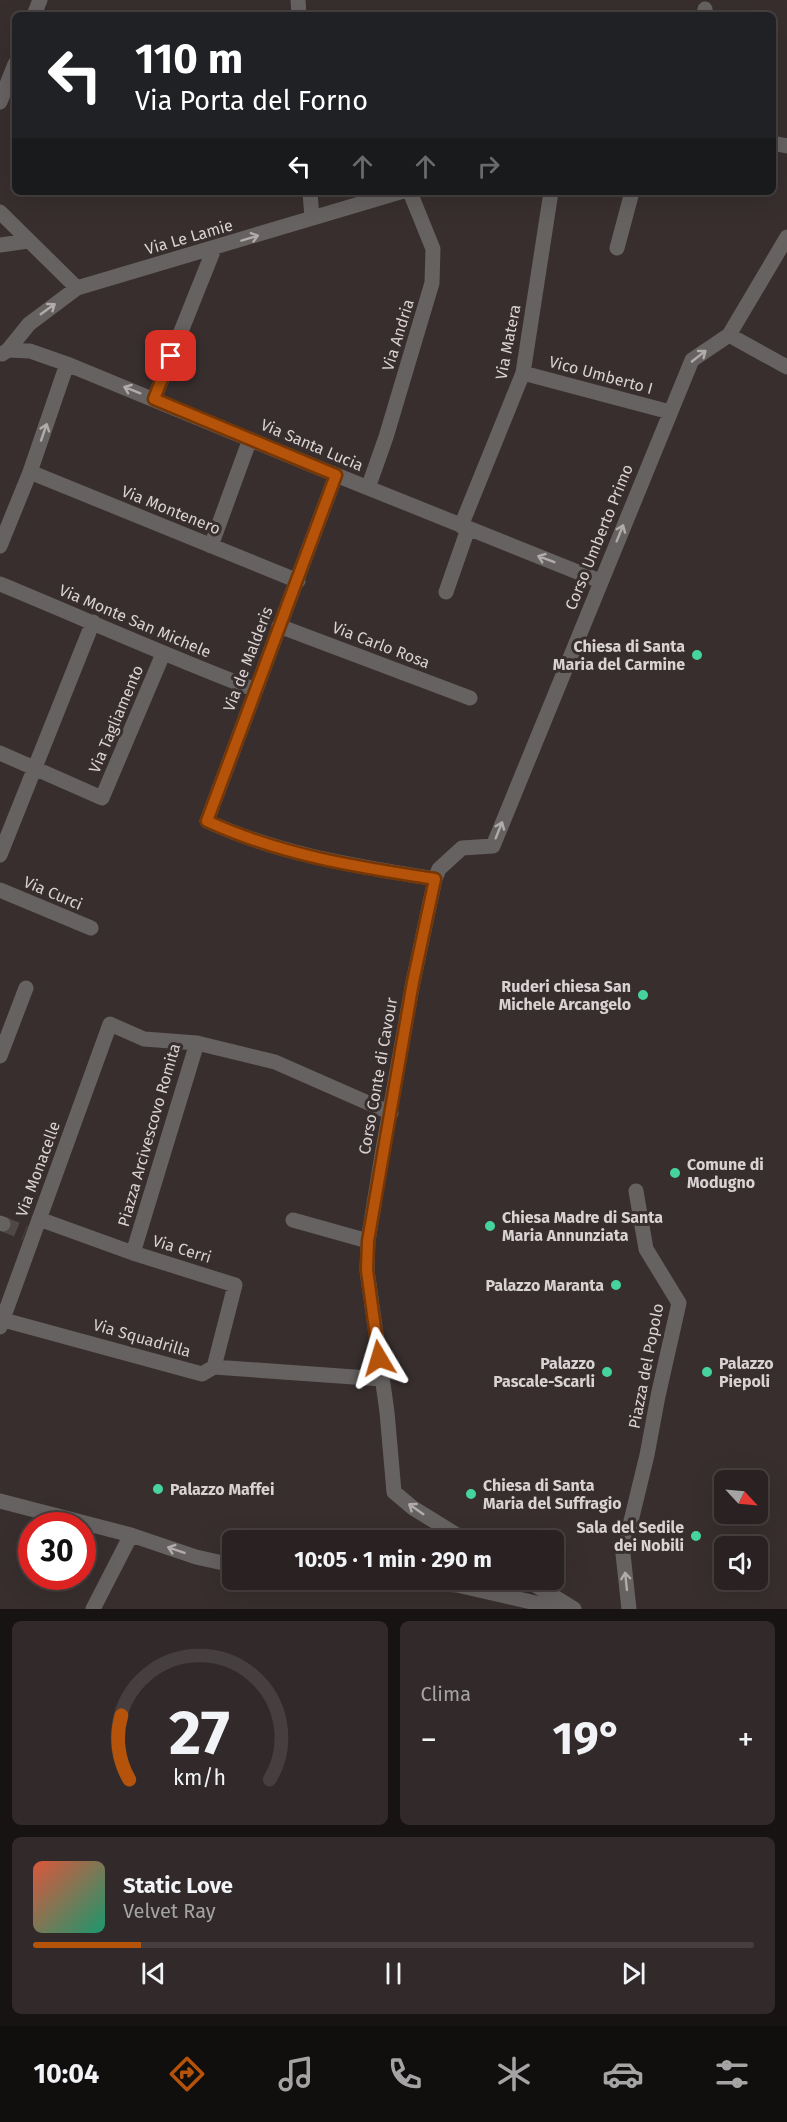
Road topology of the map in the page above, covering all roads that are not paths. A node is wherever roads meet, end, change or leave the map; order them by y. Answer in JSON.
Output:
{"nodes":[{"id":1,"x":12,"y":72,"type":"edge"},
{"id":2,"x":0,"y":102,"type":"edge"},
{"id":3,"x":310,"y":195,"type":"edge"},
{"id":4,"x":390,"y":195,"type":"edge"},
{"id":5,"x":411,"y":195,"type":"edge"},
{"id":6,"x":551,"y":195,"type":"edge"},
{"id":7,"x":631,"y":195,"type":"edge"},
{"id":8,"x":0,"y":212,"type":"edge"},
{"id":9,"x":312,"y":219,"type":"junction"},
{"id":10,"x":787,"y":237,"type":"edge"},
{"id":11,"x":28,"y":241,"type":"junction"},
{"id":12,"x":0,"y":245,"type":"edge"},
{"id":13,"x":617,"y":248,"type":"dead end"},
{"id":14,"x":214,"y":249,"type":"junction"},
{"id":15,"x":77,"y":288,"type":"junction"},
{"id":16,"x":729,"y":335,"type":"junction"},
{"id":17,"x":4,"y":353,"type":"edge"},
{"id":18,"x":67,"y":364,"type":"junction"},
{"id":19,"x":787,"y":367,"type":"edge"},
{"id":20,"x":523,"y":373,"type":"junction"},
{"id":21,"x":154,"y":399,"type":"junction"},
{"id":22,"x":670,"y":412,"type":"junction"},
{"id":23,"x":250,"y":439,"type":"junction"},
{"id":24,"x":30,"y":472,"type":"junction"},
{"id":25,"x":336,"y":475,"type":"junction"},
{"id":26,"x":368,"y":488,"type":"junction"},
{"id":27,"x":465,"y":527,"type":"junction"},
{"id":28,"x":0,"y":546,"type":"edge"},
{"id":29,"x":211,"y":546,"type":"junction"},
{"id":30,"x":297,"y":581,"type":"junction"},
{"id":31,"x":600,"y":581,"type":"junction"},
{"id":32,"x":0,"y":584,"type":"edge"},
{"id":33,"x":446,"y":592,"type":"dead end"},
{"id":34,"x":93,"y":622,"type":"junction"},
{"id":35,"x":279,"y":626,"type":"junction"},
{"id":36,"x":163,"y":654,"type":"junction"},
{"id":37,"x":256,"y":690,"type":"junction"},
{"id":38,"x":470,"y":698,"type":"dead end"},
{"id":39,"x":0,"y":753,"type":"edge"},
{"id":40,"x":34,"y":769,"type":"junction"},
{"id":41,"x":0,"y":855,"type":"edge"},
{"id":42,"x":437,"y":874,"type":"junction"},
{"id":43,"x":0,"y":890,"type":"edge"},
{"id":44,"x":92,"y":928,"type":"dead end"},
{"id":45,"x":26,"y":988,"type":"dead end"},
{"id":46,"x":110,"y":1024,"type":"joint"},
{"id":47,"x":197,"y":1043,"type":"junction"},
{"id":48,"x":0,"y":1056,"type":"edge"},
{"id":49,"x":391,"y":1113,"type":"junction"},
{"id":50,"x":636,"y":1191,"type":"dead end"},
{"id":51,"x":39,"y":1219,"type":"junction"},
{"id":52,"x":293,"y":1221,"type":"dead end"},
{"id":53,"x":368,"y":1241,"type":"junction"},
{"id":54,"x":133,"y":1253,"type":"junction"},
{"id":55,"x":1,"y":1322,"type":"edge"},
{"id":56,"x":214,"y":1367,"type":"junction"},
{"id":57,"x":382,"y":1379,"type":"junction"},
{"id":58,"x":0,"y":1501,"type":"edge"},
{"id":59,"x":449,"y":1530,"type":"edge"},
{"id":60,"x":132,"y":1535,"type":"junction"},
{"id":61,"x":222,"y":1563,"type":"edge"},
{"id":62,"x":479,"y":1590,"type":"edge"},
{"id":63,"x":543,"y":1590,"type":"edge"},
{"id":64,"x":93,"y":1609,"type":"edge"},
{"id":65,"x":562,"y":1609,"type":"edge"},
{"id":66,"x":574,"y":1609,"type":"edge"},
{"id":67,"x":629,"y":1609,"type":"edge"}],
"edges":[{"from":1,"to":2,"type":"street"},
{"from":3,"to":9,"type":"street"},
{"from":4,"to":9,"type":"street","name":"Via Le Lamie"},
{"from":5,"to":26,"type":"street","name":"Via Andria"},
{"from":6,"to":20,"type":"street","name":"Via Matera"},
{"from":7,"to":13,"type":"street"},
{"from":8,"to":11,"type":"street"},
{"from":14,"to":9,"type":"street","name":"Via Le Lamie","one_way":true},
{"from":10,"to":16,"type":"street"},
{"from":11,"to":12,"type":"street"},
{"from":11,"to":15,"type":"street"},
{"from":14,"to":15,"type":"street","name":"Via Le Lamie"},
{"from":14,"to":21,"type":"street"},
{"from":17,"to":15,"type":"street","name":"Via Le Lamie","one_way":true},
{"from":16,"to":19,"type":"street"},
{"from":22,"to":16,"type":"street","name":"Corso Umberto Primo","one_way":true},
{"from":17,"to":18,"type":"street","name":"Via Santa Lucia"},
{"from":21,"to":18,"type":"street","name":"Via Santa Lucia","one_way":true},
{"from":24,"to":18,"type":"street","one_way":true},
{"from":20,"to":22,"type":"street","name":"Vico Umberto I"},
{"from":20,"to":27,"type":"street","name":"Via Matera"},
{"from":21,"to":23,"type":"street","name":"Via Santa Lucia"},
{"from":31,"to":22,"type":"street","name":"Corso Umberto Primo","one_way":true},
{"from":23,"to":25,"type":"street","name":"Via Santa Lucia"},
{"from":23,"to":29,"type":"street"},
{"from":24,"to":28,"type":"street"},
{"from":24,"to":29,"type":"street","name":"Via Montenero"},
{"from":25,"to":26,"type":"street","name":"Via Santa Lucia"},
{"from":25,"to":30,"type":"street","name":"Via de Malderis"},
{"from":26,"to":27,"type":"street","name":"Via Santa Lucia"},
{"from":31,"to":27,"type":"street","name":"Via Santa Lucia","one_way":true},
{"from":27,"to":33,"type":"street","name":"Via Matera"},
{"from":29,"to":30,"type":"street","name":"Via Montenero"},
{"from":30,"to":35,"type":"street","name":"Via de Malderis"},
{"from":42,"to":31,"type":"street","name":"Corso Umberto Primo","one_way":true},
{"from":32,"to":34,"type":"street","name":"Via Monte San Michele"},
{"from":34,"to":36,"type":"street","name":"Via Monte San Michele"},
{"from":34,"to":40,"type":"street"},
{"from":35,"to":37,"type":"street","name":"Via de Malderis"},
{"from":35,"to":38,"type":"street","name":"Via Carlo Rosa"},
{"from":36,"to":37,"type":"street","name":"Via Monte San Michele"},
{"from":36,"to":40,"type":"street","name":"Via Tagliamento"},
{"from":37,"to":42,"type":"street","name":"Via de Malderis"},
{"from":39,"to":40,"type":"street"},
{"from":40,"to":41,"type":"street"},
{"from":42,"to":49,"type":"street","name":"Corso Conte di Cavour"},
{"from":43,"to":44,"type":"street","name":"Via Curci"},
{"from":45,"to":48,"type":"street"},
{"from":46,"to":47,"type":"street","name":"Piazza Arcivescovo Romita"},
{"from":46,"to":51,"type":"street","name":"Via Monacelle"},
{"from":47,"to":49,"type":"street"},
{"from":47,"to":54,"type":"street","name":"Piazza Arcivescovo Romita"},
{"from":49,"to":53,"type":"street","name":"Corso Conte di Cavour"},
{"from":67,"to":50,"type":"street","name":"Piazza del Popolo","one_way":true},
{"from":51,"to":54,"type":"street","name":"Via Cerri"},
{"from":51,"to":55,"type":"street","name":"Via Monacelle"},
{"from":52,"to":53,"type":"street"},
{"from":53,"to":57,"type":"street","name":"Corso Conte di Cavour"},
{"from":54,"to":56,"type":"street","name":"Via Cerri"},
{"from":55,"to":56,"type":"street","name":"Via Squadrilla"},
{"from":56,"to":57,"type":"street","name":"Via Squadrilla"},
{"from":59,"to":57,"type":"street","name":"Corso Conte di Cavour","one_way":true},
{"from":58,"to":60,"type":"street"},
{"from":61,"to":60,"type":"street","one_way":true},
{"from":60,"to":64,"type":"street"},
{"from":62,"to":65,"type":"street"},
{"from":63,"to":66,"type":"street"}]}
